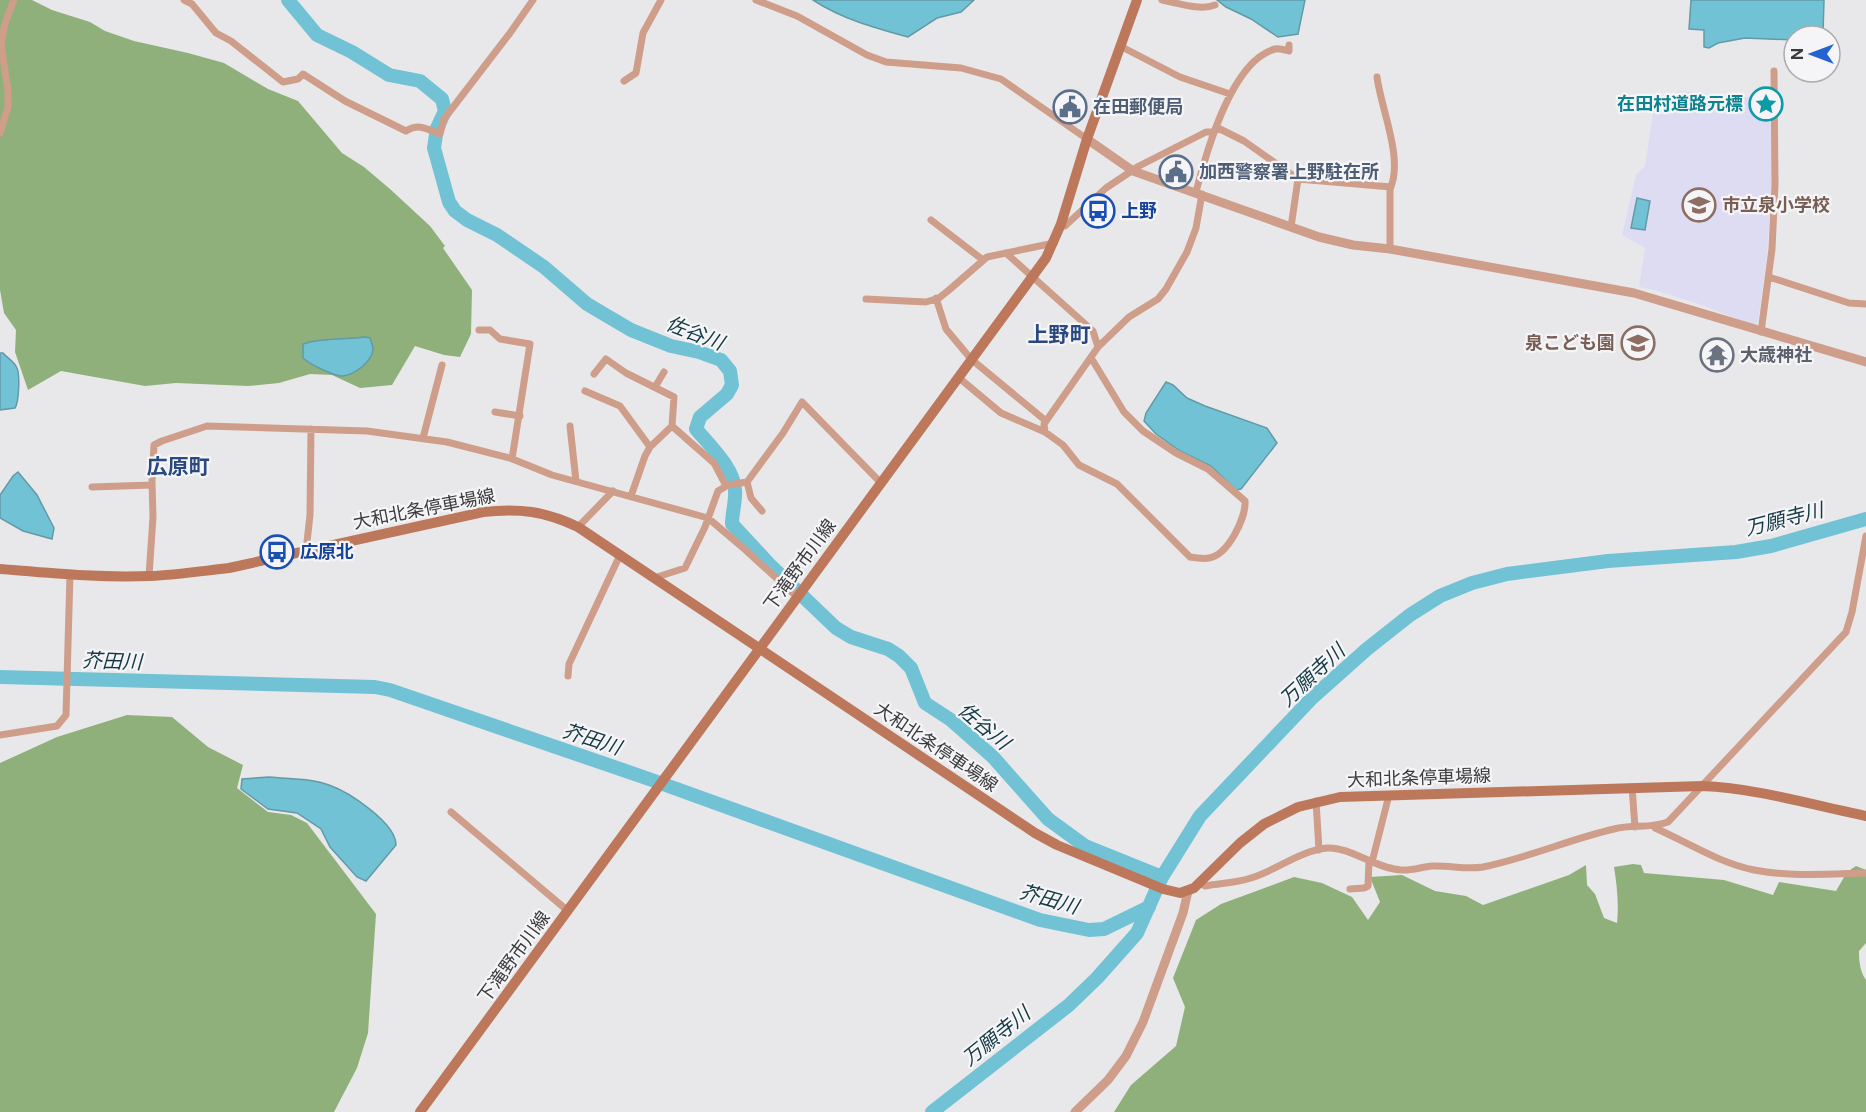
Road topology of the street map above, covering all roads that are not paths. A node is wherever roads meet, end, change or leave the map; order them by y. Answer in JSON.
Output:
{"nodes":[{"id":1,"x":14,"y":0,"type":"edge"},
{"id":2,"x":184,"y":0,"type":"edge"},
{"id":3,"x":533,"y":0,"type":"edge"},
{"id":4,"x":661,"y":0,"type":"edge"},
{"id":5,"x":756,"y":0,"type":"edge"},
{"id":6,"x":1137,"y":0,"type":"edge"},
{"id":7,"x":1162,"y":0,"type":"edge"},
{"id":8,"x":194,"y":2,"type":"edge"},
{"id":9,"x":1215,"y":5,"type":"dead end"},
{"id":10,"x":1289,"y":45,"type":"dead end"},
{"id":11,"x":1120,"y":46,"type":"junction"},
{"id":12,"x":1774,"y":71,"type":"dead end"},
{"id":13,"x":1377,"y":77,"type":"dead end"},
{"id":14,"x":624,"y":81,"type":"dead end"},
{"id":15,"x":1230,"y":94,"type":"junction"},
{"id":16,"x":1215,"y":130,"type":"junction"},
{"id":17,"x":0,"y":133,"type":"edge"},
{"id":18,"x":1087,"y":139,"type":"junction"},
{"id":19,"x":1133,"y":171,"type":"junction"},
{"id":20,"x":1298,"y":179,"type":"junction"},
{"id":21,"x":1391,"y":187,"type":"junction"},
{"id":22,"x":1199,"y":193,"type":"junction"},
{"id":23,"x":931,"y":220,"type":"dead end"},
{"id":24,"x":1061,"y":224,"type":"junction"},
{"id":25,"x":1291,"y":227,"type":"junction"},
{"id":26,"x":1053,"y":243,"type":"junction"},
{"id":27,"x":1390,"y":249,"type":"junction"},
{"id":28,"x":1006,"y":253,"type":"junction"},
{"id":29,"x":983,"y":260,"type":"junction"},
{"id":30,"x":1032,"y":276,"type":"junction"},
{"id":31,"x":1769,"y":277,"type":"junction"},
{"id":32,"x":936,"y":298,"type":"junction"},
{"id":33,"x":866,"y":299,"type":"dead end"},
{"id":34,"x":1866,"y":304,"type":"edge"},
{"id":35,"x":479,"y":330,"type":"dead end"},
{"id":36,"x":1761,"y":332,"type":"junction"},
{"id":37,"x":1098,"y":347,"type":"junction"},
{"id":38,"x":971,"y":359,"type":"junction"},
{"id":39,"x":1090,"y":359,"type":"junction"},
{"id":40,"x":1866,"y":363,"type":"edge"},
{"id":41,"x":442,"y":365,"type":"dead end"},
{"id":42,"x":664,"y":372,"type":"dead end"},
{"id":43,"x":594,"y":374,"type":"dead end"},
{"id":44,"x":958,"y":377,"type":"junction"},
{"id":45,"x":655,"y":387,"type":"junction"},
{"id":46,"x":585,"y":392,"type":"dead end"},
{"id":47,"x":495,"y":412,"type":"dead end"},
{"id":48,"x":520,"y":416,"type":"junction"},
{"id":49,"x":1046,"y":421,"type":"junction"},
{"id":50,"x":570,"y":426,"type":"dead end"},
{"id":51,"x":672,"y":426,"type":"junction"},
{"id":52,"x":310,"y":429,"type":"junction"},
{"id":53,"x":1045,"y":432,"type":"junction"},
{"id":54,"x":423,"y":438,"type":"junction"},
{"id":55,"x":650,"y":447,"type":"junction"},
{"id":56,"x":512,"y":459,"type":"junction"},
{"id":57,"x":576,"y":481,"type":"junction"},
{"id":58,"x":747,"y":482,"type":"junction"},
{"id":59,"x":881,"y":483,"type":"junction"},
{"id":60,"x":152,"y":485,"type":"junction"},
{"id":61,"x":726,"y":486,"type":"junction"},
{"id":62,"x":92,"y":487,"type":"dead end"},
{"id":63,"x":613,"y":491,"type":"junction"},
{"id":64,"x":631,"y":496,"type":"junction"},
{"id":65,"x":762,"y":511,"type":"dead end"},
{"id":66,"x":708,"y":518,"type":"junction"},
{"id":67,"x":578,"y":527,"type":"junction"},
{"id":68,"x":1866,"y":536,"type":"edge"},
{"id":69,"x":306,"y":551,"type":"junction"},
{"id":70,"x":620,"y":555,"type":"junction"},
{"id":71,"x":0,"y":569,"type":"edge"},
{"id":72,"x":70,"y":574,"type":"junction"},
{"id":73,"x":149,"y":576,"type":"junction"},
{"id":74,"x":654,"y":578,"type":"junction"},
{"id":75,"x":800,"y":594,"type":"junction"},
{"id":76,"x":760,"y":648,"type":"junction"},
{"id":77,"x":568,"y":676,"type":"dead end"},
{"id":78,"x":0,"y":735,"type":"edge"},
{"id":79,"x":1702,"y":786,"type":"junction"},
{"id":80,"x":1632,"y":787,"type":"junction"},
{"id":81,"x":1389,"y":794,"type":"junction"},
{"id":82,"x":1316,"y":801,"type":"junction"},
{"id":83,"x":451,"y":812,"type":"dead end"},
{"id":84,"x":1866,"y":816,"type":"edge"},
{"id":85,"x":1655,"y":826,"type":"junction"},
{"id":86,"x":1635,"y":827,"type":"junction"},
{"id":87,"x":1318,"y":850,"type":"junction"},
{"id":88,"x":1371,"y":861,"type":"junction"},
{"id":89,"x":1866,"y":873,"type":"edge"},
{"id":90,"x":1200,"y":884,"type":"junction"},
{"id":91,"x":1350,"y":889,"type":"dead end"},
{"id":92,"x":1188,"y":891,"type":"junction"},
{"id":93,"x":568,"y":910,"type":"junction"},
{"id":94,"x":420,"y":1112,"type":"edge"},
{"id":95,"x":1075,"y":1112,"type":"edge"}],
"edges":[{"from":1,"to":17,"type":"street"},
{"from":2,"to":8,"type":"street"},
{"from":3,"to":8,"type":"street"},
{"from":4,"to":14,"type":"street"},
{"from":5,"to":18,"type":"street"},
{"from":6,"to":11,"type":"main road","name":"下滝野市川線"},
{"from":7,"to":9,"type":"street"},
{"from":10,"to":15,"type":"street"},
{"from":11,"to":15,"type":"street"},
{"from":11,"to":18,"type":"main road","name":"下滝野市川線"},
{"from":12,"to":31,"type":"street"},
{"from":13,"to":21,"type":"street"},
{"from":15,"to":16,"type":"street"},
{"from":16,"to":19,"type":"street"},
{"from":16,"to":20,"type":"street"},
{"from":16,"to":22,"type":"street"},
{"from":18,"to":19,"type":"street"},
{"from":18,"to":24,"type":"main road","name":"下滝野市川線"},
{"from":19,"to":22,"type":"street"},
{"from":19,"to":24,"type":"street"},
{"from":20,"to":21,"type":"street"},
{"from":20,"to":25,"type":"street"},
{"from":21,"to":27,"type":"street"},
{"from":22,"to":25,"type":"street"},
{"from":22,"to":37,"type":"street"},
{"from":23,"to":29,"type":"street"},
{"from":24,"to":26,"type":"main road","name":"下滝野市川線"},
{"from":25,"to":27,"type":"street"},
{"from":26,"to":28,"type":"street"},
{"from":26,"to":30,"type":"main road","name":"下滝野市川線"},
{"from":27,"to":36,"type":"street"},
{"from":28,"to":29,"type":"street"},
{"from":28,"to":30,"type":"street"},
{"from":29,"to":32,"type":"street"},
{"from":30,"to":37,"type":"street"},
{"from":30,"to":38,"type":"main road","name":"下滝野市川線"},
{"from":31,"to":34,"type":"street"},
{"from":31,"to":36,"type":"street"},
{"from":32,"to":33,"type":"street"},
{"from":32,"to":38,"type":"street"},
{"from":35,"to":48,"type":"street"},
{"from":36,"to":40,"type":"street"},
{"from":37,"to":39,"type":"street"},
{"from":38,"to":44,"type":"main road","name":"下滝野市川線"},
{"from":38,"to":49,"type":"street"},
{"from":39,"to":49,"type":"street"},
{"from":39,"to":53,"type":"street"},
{"from":41,"to":54,"type":"street"},
{"from":42,"to":45,"type":"street"},
{"from":43,"to":45,"type":"street"},
{"from":44,"to":53,"type":"street"},
{"from":44,"to":59,"type":"main road","name":"下滝野市川線"},
{"from":45,"to":51,"type":"street"},
{"from":46,"to":55,"type":"street"},
{"from":47,"to":48,"type":"street"},
{"from":48,"to":56,"type":"street"},
{"from":49,"to":53,"type":"street"},
{"from":50,"to":57,"type":"street"},
{"from":51,"to":55,"type":"street"},
{"from":51,"to":61,"type":"street"},
{"from":52,"to":54,"type":"street"},
{"from":52,"to":60,"type":"street"},
{"from":52,"to":69,"type":"street"},
{"from":54,"to":56,"type":"street"},
{"from":55,"to":64,"type":"street"},
{"from":56,"to":57,"type":"street"},
{"from":57,"to":63,"type":"street"},
{"from":58,"to":59,"type":"street"},
{"from":58,"to":61,"type":"street"},
{"from":58,"to":65,"type":"street"},
{"from":59,"to":75,"type":"main road","name":"下滝野市川線"},
{"from":60,"to":62,"type":"street"},
{"from":60,"to":73,"type":"street"},
{"from":61,"to":66,"type":"street"},
{"from":63,"to":64,"type":"street"},
{"from":63,"to":67,"type":"street"},
{"from":64,"to":66,"type":"street"},
{"from":66,"to":74,"type":"street"},
{"from":66,"to":75,"type":"street"},
{"from":67,"to":69,"type":"main road","name":"大和北条停車場線"},
{"from":67,"to":70,"type":"main road","name":"大和北条停車場線"},
{"from":68,"to":79,"type":"street"},
{"from":69,"to":73,"type":"main road","name":"大和北条停車場線"},
{"from":70,"to":74,"type":"main road","name":"大和北条停車場線"},
{"from":70,"to":77,"type":"street"},
{"from":71,"to":72,"type":"main road","name":"大和北条停車場線"},
{"from":72,"to":73,"type":"main road","name":"大和北条停車場線"},
{"from":72,"to":78,"type":"street"},
{"from":74,"to":76,"type":"main road","name":"大和北条停車場線"},
{"from":75,"to":76,"type":"main road","name":"下滝野市川線"},
{"from":76,"to":92,"type":"main road","name":"大和北条停車場線"},
{"from":76,"to":93,"type":"main road","name":"下滝野市川線"},
{"from":79,"to":80,"type":"main road","name":"大和北条停車場線"},
{"from":79,"to":84,"type":"main road","name":"大和北条停車場線"},
{"from":79,"to":85,"type":"street"},
{"from":80,"to":81,"type":"main road","name":"大和北条停車場線"},
{"from":80,"to":86,"type":"street"},
{"from":81,"to":82,"type":"main road","name":"大和北条停車場線"},
{"from":81,"to":88,"type":"street"},
{"from":82,"to":87,"type":"street"},
{"from":82,"to":90,"type":"main road","name":"大和北条停車場線"},
{"from":83,"to":93,"type":"street"},
{"from":85,"to":86,"type":"street"},
{"from":85,"to":89,"type":"street"},
{"from":86,"to":88,"type":"street"},
{"from":87,"to":88,"type":"street"},
{"from":87,"to":90,"type":"street"},
{"from":88,"to":91,"type":"street"},
{"from":90,"to":92,"type":"main road","name":"大和北条停車場線"},
{"from":92,"to":95,"type":"street"},
{"from":93,"to":94,"type":"main road","name":"下滝野市川線"}]}
